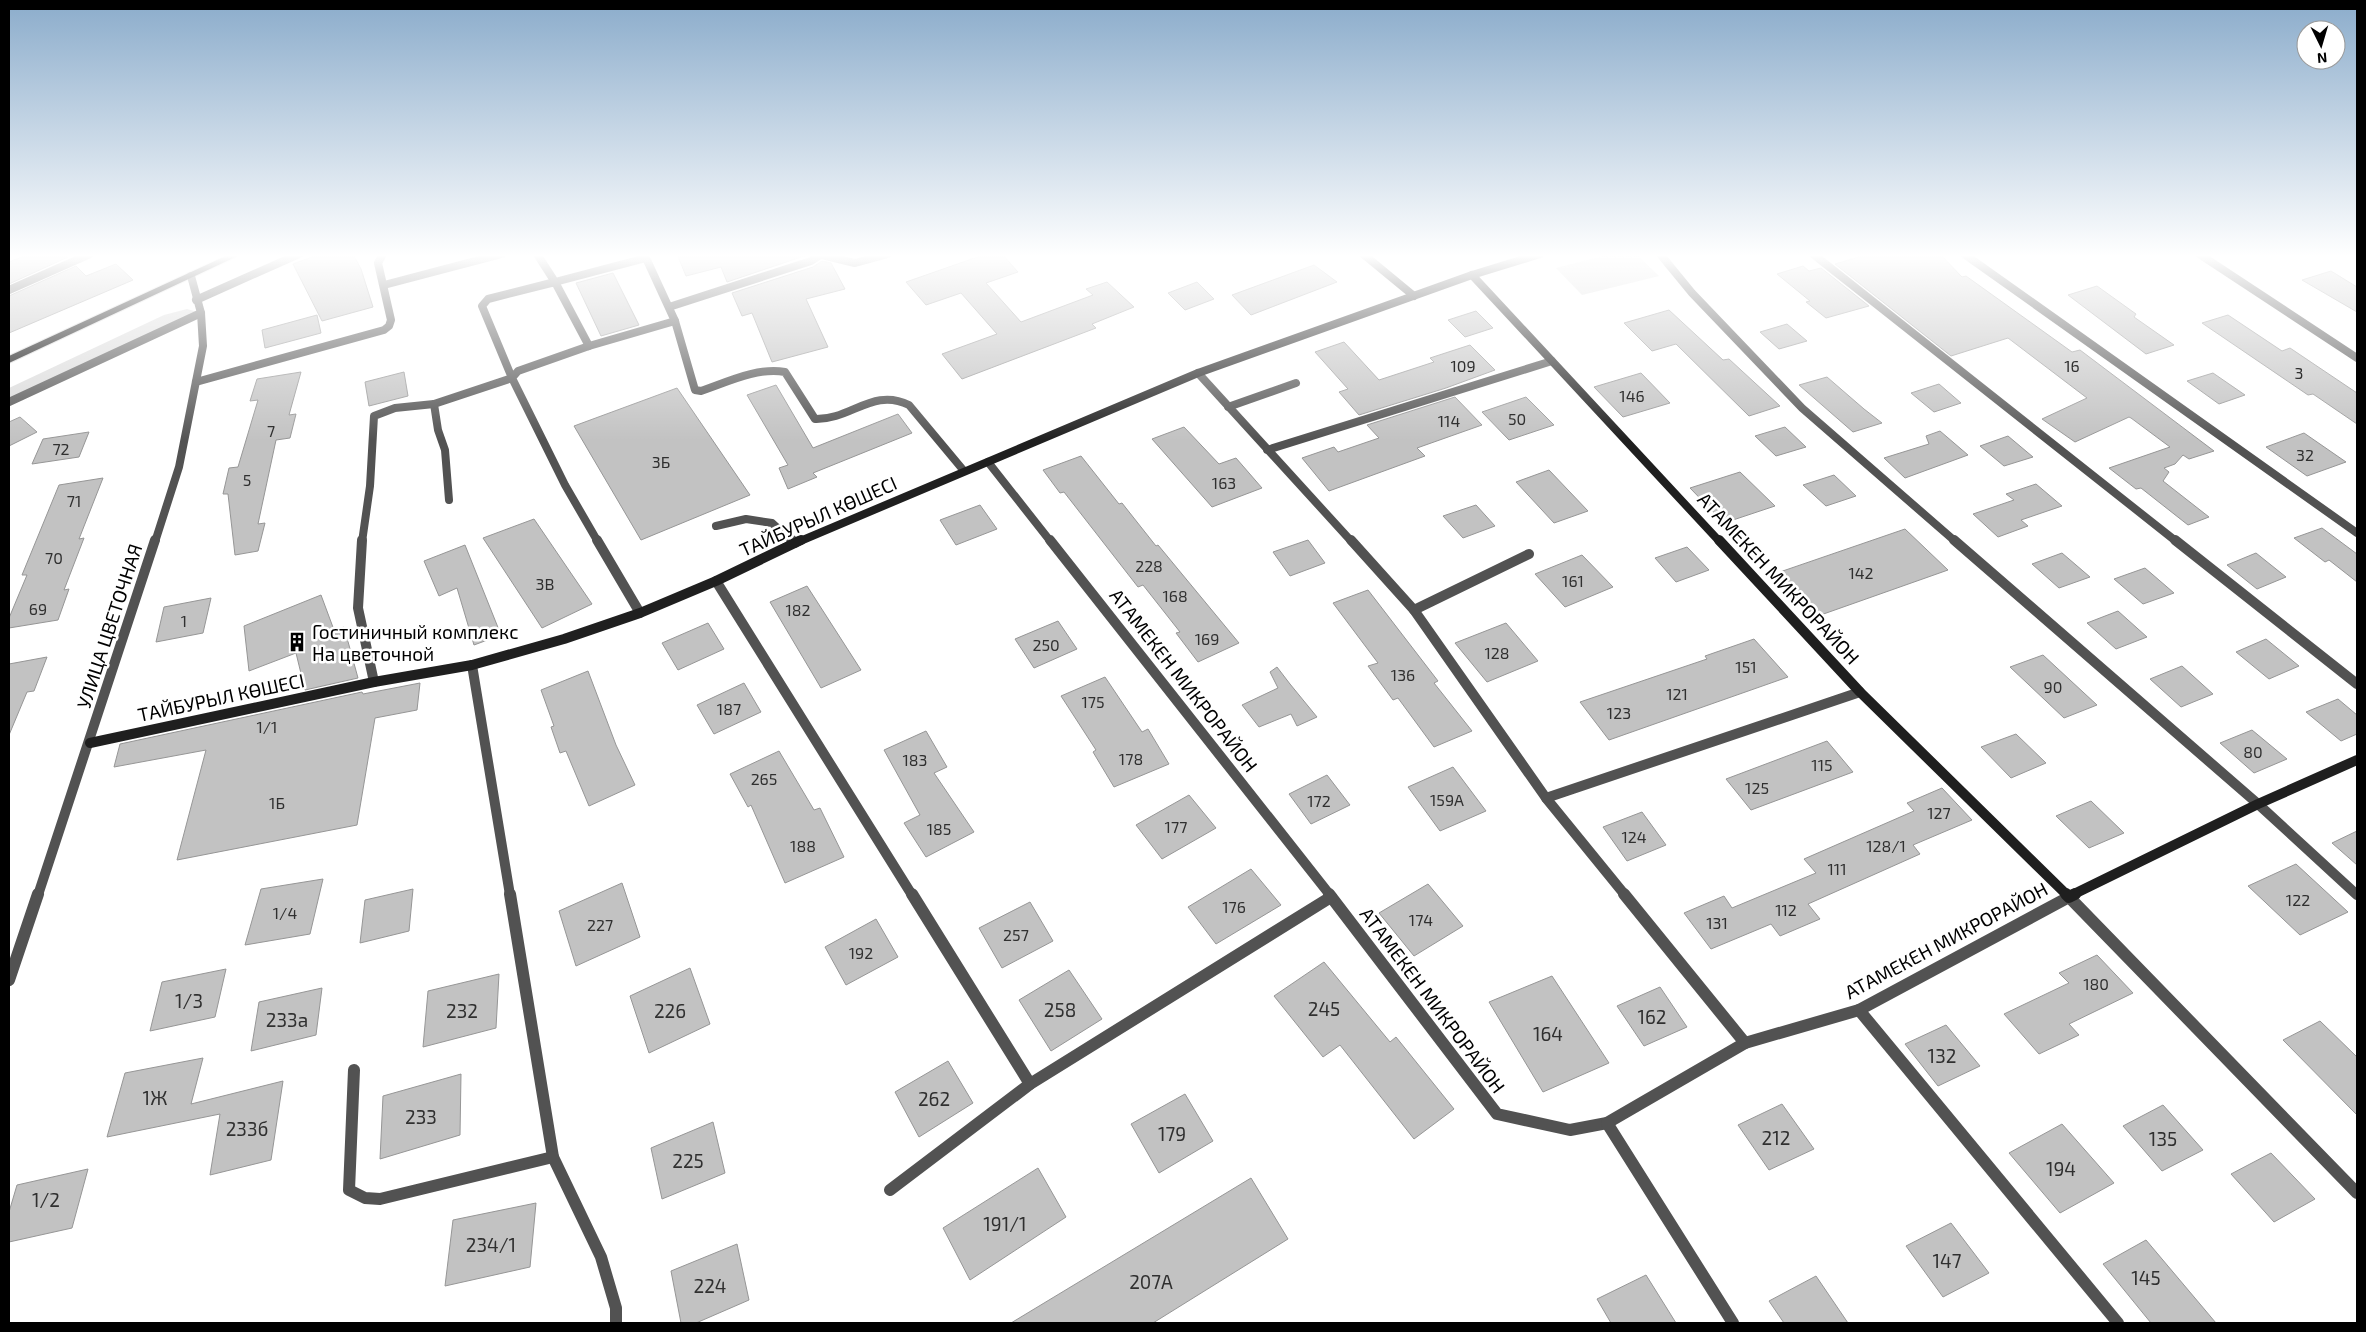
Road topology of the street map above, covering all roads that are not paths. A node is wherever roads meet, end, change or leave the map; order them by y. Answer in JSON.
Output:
{"nodes":[{"id":1,"x":105,"y":316,"type":"edge"},
{"id":2,"x":194,"y":316,"type":"edge"},
{"id":3,"x":201,"y":316,"type":"edge"},
{"id":4,"x":390,"y":316,"type":"edge"},
{"id":5,"x":486,"y":316,"type":"edge"},
{"id":6,"x":573,"y":316,"type":"edge"},
{"id":7,"x":673,"y":316,"type":"edge"},
{"id":8,"x":1357,"y":316,"type":"edge"},
{"id":9,"x":1510,"y":316,"type":"edge"},
{"id":10,"x":1714,"y":316,"type":"edge"},
{"id":11,"x":1892,"y":316,"type":"edge"},
{"id":12,"x":2052,"y":316,"type":"edge"},
{"id":13,"x":2293,"y":316,"type":"edge"},
{"id":14,"x":675,"y":321,"type":"junction"},
{"id":15,"x":589,"y":346,"type":"junction"},
{"id":16,"x":2357,"y":358,"type":"edge"},
{"id":17,"x":9,"y":360,"type":"edge"},
{"id":18,"x":1552,"y":361,"type":"junction"},
{"id":19,"x":1198,"y":373,"type":"junction"},
{"id":20,"x":512,"y":378,"type":"junction"},
{"id":21,"x":196,"y":382,"type":"junction"},
{"id":22,"x":1296,"y":383,"type":"dead end"},
{"id":23,"x":9,"y":402,"type":"edge"},
{"id":24,"x":434,"y":404,"type":"junction"},
{"id":25,"x":1228,"y":406,"type":"junction"},
{"id":26,"x":1267,"y":450,"type":"junction"},
{"id":27,"x":988,"y":462,"type":"junction"},
{"id":28,"x":964,"y":472,"type":"junction"},
{"id":29,"x":449,"y":500,"type":"dead end"},
{"id":30,"x":716,"y":526,"type":"dead end"},
{"id":31,"x":2357,"y":533,"type":"edge"},
{"id":32,"x":795,"y":543,"type":"junction"},
{"id":33,"x":1529,"y":554,"type":"dead end"},
{"id":34,"x":716,"y":581,"type":"junction"},
{"id":35,"x":1414,"y":610,"type":"junction"},
{"id":36,"x":640,"y":613,"type":"junction"},
{"id":37,"x":472,"y":665,"type":"junction"},
{"id":38,"x":374,"y":682,"type":"junction"},
{"id":39,"x":2357,"y":684,"type":"edge"},
{"id":40,"x":1860,"y":692,"type":"junction"},
{"id":41,"x":90,"y":743,"type":"junction"},
{"id":42,"x":2357,"y":760,"type":"edge"},
{"id":43,"x":1546,"y":798,"type":"junction"},
{"id":44,"x":2258,"y":804,"type":"junction"},
{"id":45,"x":2357,"y":894,"type":"edge"},
{"id":46,"x":1331,"y":897,"type":"junction"},
{"id":47,"x":2069,"y":897,"type":"junction"},
{"id":48,"x":9,"y":980,"type":"edge"},
{"id":49,"x":1859,"y":1010,"type":"junction"},
{"id":50,"x":1745,"y":1043,"type":"junction"},
{"id":51,"x":354,"y":1070,"type":"dead end"},
{"id":52,"x":1030,"y":1084,"type":"junction"},
{"id":53,"x":1606,"y":1123,"type":"junction"},
{"id":54,"x":553,"y":1157,"type":"junction"},
{"id":55,"x":890,"y":1190,"type":"dead end"},
{"id":56,"x":2357,"y":1193,"type":"edge"},
{"id":57,"x":616,"y":1323,"type":"edge"},
{"id":58,"x":1733,"y":1323,"type":"edge"},
{"id":59,"x":2118,"y":1323,"type":"edge"}],
"edges":[{"from":1,"to":17,"type":"main road"},
{"from":2,"to":23,"type":"street"},
{"from":3,"to":21,"type":"street","name":"УЛИЦА ЦВЕТОЧНАЯ"},
{"from":4,"to":21,"type":"street"},
{"from":5,"to":20,"type":"street"},
{"from":6,"to":15,"type":"street"},
{"from":7,"to":14,"type":"street"},
{"from":8,"to":19,"type":"street","name":"ТАЙБУРЫЛ КӨШЕСІ"},
{"from":9,"to":18,"type":"street","name":"АТАМЕКЕН МИКРОРАЙОН"},
{"from":10,"to":44,"type":"street"},
{"from":11,"to":39,"type":"street"},
{"from":12,"to":31,"type":"street"},
{"from":13,"to":16,"type":"street"},
{"from":14,"to":15,"type":"street"},
{"from":14,"to":28,"type":"street"},
{"from":15,"to":20,"type":"street"},
{"from":18,"to":26,"type":"street"},
{"from":18,"to":40,"type":"street","name":"АТАМЕКЕН МИКРОРАЙОН"},
{"from":19,"to":25,"type":"street"},
{"from":19,"to":27,"type":"street","name":"ТАЙБУРЫЛ КӨШЕСІ"},
{"from":20,"to":24,"type":"street"},
{"from":20,"to":36,"type":"street"},
{"from":21,"to":41,"type":"street","name":"УЛИЦА ЦВЕТОЧНАЯ"},
{"from":22,"to":25,"type":"street"},
{"from":24,"to":29,"type":"street"},
{"from":24,"to":38,"type":"street"},
{"from":25,"to":26,"type":"street"},
{"from":26,"to":35,"type":"street"},
{"from":27,"to":28,"type":"street","name":"ТАЙБУРЫЛ КӨШЕСІ"},
{"from":27,"to":46,"type":"street","name":"АТАМЕКЕН МИКРОРАЙОН"},
{"from":28,"to":32,"type":"street","name":"ТАЙБУРЫЛ КӨШЕСІ"},
{"from":30,"to":32,"type":"street"},
{"from":32,"to":34,"type":"street","name":"ТАЙБУРЫЛ КӨШЕСІ"},
{"from":33,"to":35,"type":"street"},
{"from":34,"to":36,"type":"street","name":"ТАЙБУРЫЛ КӨШЕСІ"},
{"from":34,"to":52,"type":"street"},
{"from":35,"to":43,"type":"street"},
{"from":36,"to":37,"type":"street","name":"ТАЙБУРЫЛ КӨШЕСІ"},
{"from":37,"to":38,"type":"street","name":"ТАЙБУРЫЛ КӨШЕСІ"},
{"from":37,"to":54,"type":"street"},
{"from":38,"to":41,"type":"street","name":"ТАЙБУРЫЛ КӨШЕСІ"},
{"from":40,"to":43,"type":"street"},
{"from":40,"to":47,"type":"street","name":"АТАМЕКЕН МИКРОРАЙОН"},
{"from":41,"to":48,"type":"street","name":"УЛИЦА ЦВЕТОЧНАЯ"},
{"from":42,"to":44,"type":"street","name":"АТАМЕКЕН МИКРОРАЙОН"},
{"from":43,"to":50,"type":"street"},
{"from":44,"to":45,"type":"street"},
{"from":44,"to":47,"type":"street","name":"АТАМЕКЕН МИКРОРАЙОН"},
{"from":46,"to":52,"type":"street"},
{"from":46,"to":53,"type":"street","name":"АТАМЕКЕН МИКРОРАЙОН"},
{"from":47,"to":49,"type":"street","name":"АТАМЕКЕН МИКРОРАЙОН"},
{"from":47,"to":56,"type":"street","name":"АТАМЕКЕН МИКРОРАЙОН"},
{"from":49,"to":50,"type":"street","name":"АТАМЕКЕН МИКРОРАЙОН"},
{"from":49,"to":59,"type":"street"},
{"from":50,"to":53,"type":"street","name":"АТАМЕКЕН МИКРОРАЙОН"},
{"from":51,"to":54,"type":"street"},
{"from":52,"to":55,"type":"street"},
{"from":53,"to":58,"type":"street"},
{"from":54,"to":57,"type":"street"}]}
